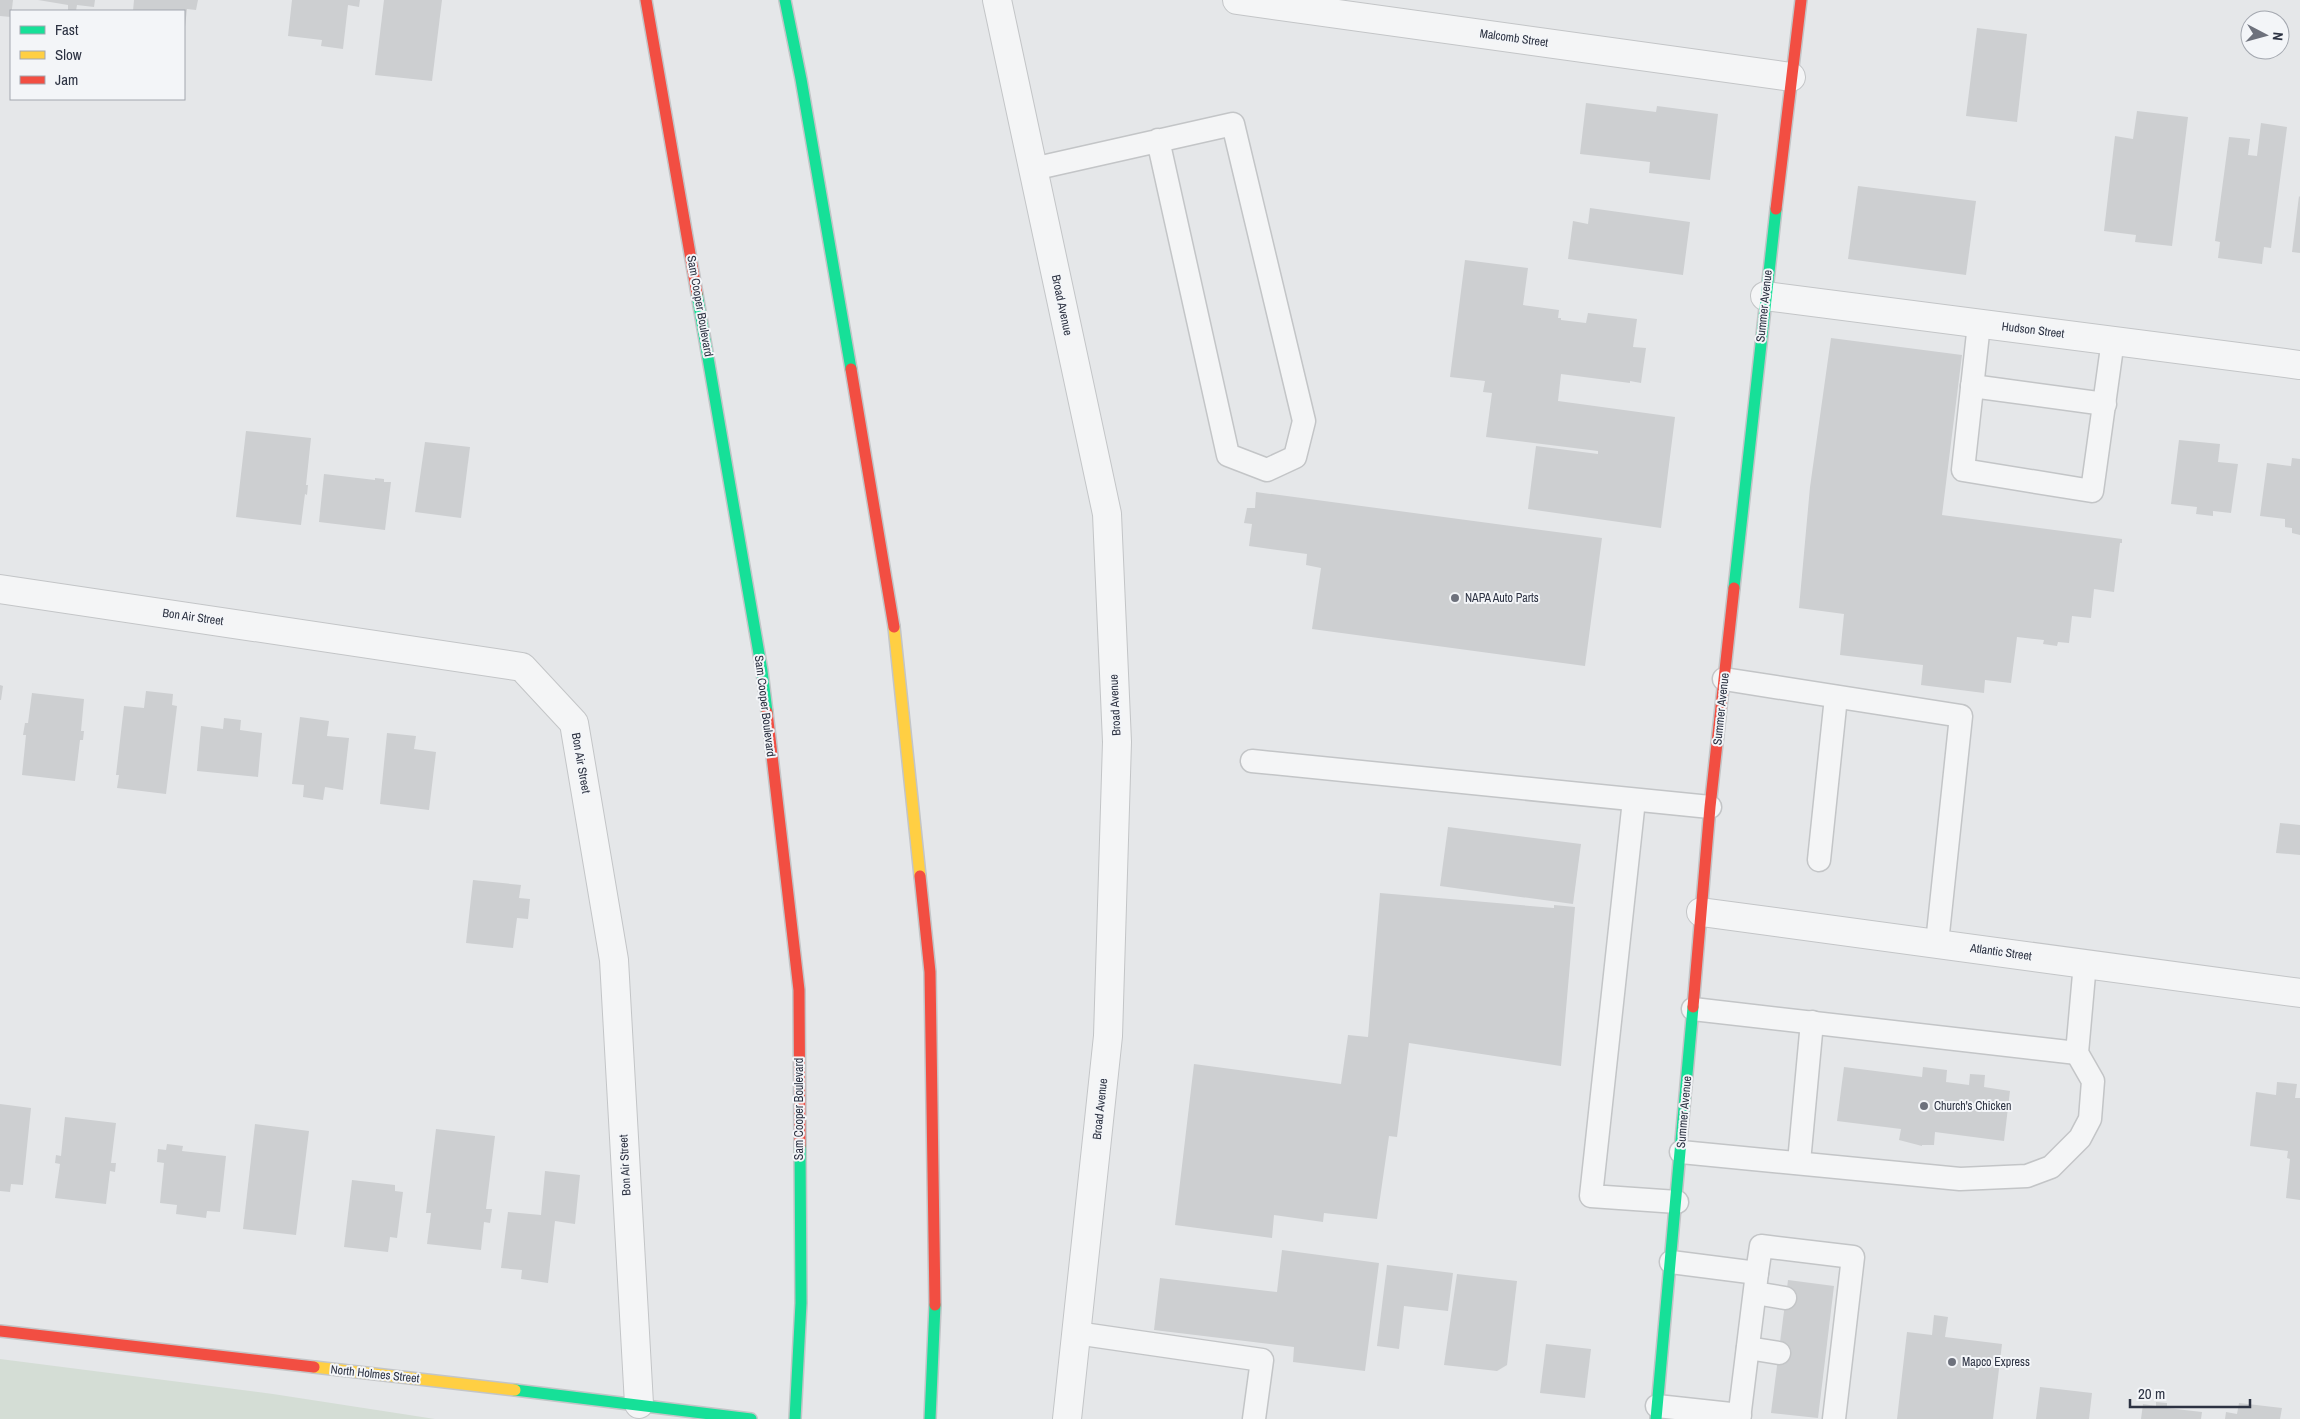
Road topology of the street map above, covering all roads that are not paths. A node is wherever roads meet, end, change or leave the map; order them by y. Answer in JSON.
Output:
{"nodes":[{"id":1,"x":646,"y":0,"type":"edge"},
{"id":2,"x":784,"y":0,"type":"edge"},
{"id":3,"x":997,"y":0,"type":"edge"},
{"id":4,"x":1237,"y":0,"type":"edge"},
{"id":5,"x":1801,"y":0,"type":"edge"},
{"id":6,"x":1790,"y":77,"type":"junction"},
{"id":7,"x":1158,"y":140,"type":"junction"},
{"id":8,"x":1033,"y":168,"type":"junction"},
{"id":9,"x":1766,"y":296,"type":"junction"},
{"id":10,"x":1979,"y":324,"type":"junction"},
{"id":11,"x":2114,"y":340,"type":"junction"},
{"id":12,"x":2300,"y":364,"type":"edge"},
{"id":13,"x":1972,"y":386,"type":"junction"},
{"id":14,"x":2105,"y":404,"type":"junction"},
{"id":15,"x":0,"y":589,"type":"edge"},
{"id":16,"x":1724,"y":679,"type":"junction"},
{"id":17,"x":1836,"y":697,"type":"junction"},
{"id":18,"x":1252,"y":762,"type":"dead end"},
{"id":19,"x":1634,"y":800,"type":"junction"},
{"id":20,"x":1710,"y":807,"type":"junction"},
{"id":21,"x":1819,"y":860,"type":"dead end"},
{"id":22,"x":1702,"y":912,"type":"junction"},
{"id":23,"x":1937,"y":943,"type":"junction"},
{"id":24,"x":2085,"y":963,"type":"junction"},
{"id":25,"x":2300,"y":993,"type":"edge"},
{"id":26,"x":1693,"y":1009,"type":"junction"},
{"id":27,"x":1812,"y":1022,"type":"junction"},
{"id":28,"x":2077,"y":1053,"type":"junction"},
{"id":29,"x":1681,"y":1152,"type":"junction"},
{"id":30,"x":1799,"y":1162,"type":"junction"},
{"id":31,"x":1677,"y":1202,"type":"junction"},
{"id":32,"x":1671,"y":1262,"type":"junction"},
{"id":33,"x":1756,"y":1283,"type":"junction"},
{"id":34,"x":1785,"y":1298,"type":"dead end"},
{"id":35,"x":0,"y":1331,"type":"edge"},
{"id":36,"x":1076,"y":1333,"type":"junction"},
{"id":37,"x":1748,"y":1348,"type":"junction"},
{"id":38,"x":1779,"y":1353,"type":"dead end"},
{"id":39,"x":639,"y":1404,"type":"junction"},
{"id":40,"x":1656,"y":1413,"type":"edge"},
{"id":41,"x":1739,"y":1417,"type":"edge"},
{"id":42,"x":751,"y":1419,"type":"edge"},
{"id":43,"x":795,"y":1419,"type":"edge"},
{"id":44,"x":930,"y":1419,"type":"edge"},
{"id":45,"x":1067,"y":1419,"type":"edge"},
{"id":46,"x":1254,"y":1419,"type":"edge"},
{"id":47,"x":1834,"y":1419,"type":"edge"}],
"edges":[{"from":1,"to":43,"type":"main road","name":"Sam Cooper Boulevard"},
{"from":2,"to":44,"type":"main road"},
{"from":3,"to":8,"type":"street","name":"Broad Avenue"},
{"from":4,"to":6,"type":"street","name":"Malcomb Street"},
{"from":5,"to":6,"type":"main road","name":"Summer Avenue"},
{"from":6,"to":9,"type":"main road","name":"Summer Avenue"},
{"from":7,"to":7,"type":"lane"},
{"from":7,"to":8,"type":"lane"},
{"from":8,"to":36,"type":"street","name":"Broad Avenue"},
{"from":9,"to":10,"type":"street","name":"Hudson Street"},
{"from":9,"to":16,"type":"main road","name":"Summer Avenue"},
{"from":10,"to":11,"type":"street","name":"Hudson Street"},
{"from":10,"to":13,"type":"lane"},
{"from":11,"to":12,"type":"street","name":"Hudson Street"},
{"from":11,"to":14,"type":"lane"},
{"from":13,"to":14,"type":"lane"},
{"from":13,"to":14,"type":"lane"},
{"from":15,"to":39,"type":"street","name":"Bon Air Street"},
{"from":16,"to":17,"type":"lane"},
{"from":16,"to":20,"type":"main road","name":"Summer Avenue"},
{"from":17,"to":21,"type":"lane"},
{"from":17,"to":23,"type":"lane"},
{"from":18,"to":19,"type":"lane"},
{"from":19,"to":20,"type":"lane"},
{"from":19,"to":31,"type":"lane"},
{"from":20,"to":22,"type":"main road","name":"Summer Avenue"},
{"from":22,"to":23,"type":"street","name":"Atlantic Street"},
{"from":22,"to":26,"type":"main road","name":"Summer Avenue"},
{"from":23,"to":24,"type":"street","name":"Atlantic Street"},
{"from":24,"to":25,"type":"street","name":"Atlantic Street"},
{"from":24,"to":28,"type":"lane"},
{"from":26,"to":27,"type":"lane"},
{"from":26,"to":29,"type":"main road","name":"Summer Avenue"},
{"from":27,"to":28,"type":"lane"},
{"from":27,"to":30,"type":"lane"},
{"from":28,"to":30,"type":"lane"},
{"from":29,"to":30,"type":"lane"},
{"from":29,"to":31,"type":"main road","name":"Summer Avenue"},
{"from":31,"to":32,"type":"main road","name":"Summer Avenue"},
{"from":32,"to":33,"type":"lane"},
{"from":32,"to":40,"type":"main road","name":"Summer Avenue"},
{"from":33,"to":34,"type":"lane"},
{"from":33,"to":37,"type":"lane"},
{"from":33,"to":47,"type":"lane"},
{"from":35,"to":39,"type":"main road","name":"North Holmes Street"},
{"from":36,"to":45,"type":"street","name":"Broad Avenue"},
{"from":36,"to":46,"type":"lane"},
{"from":37,"to":38,"type":"lane"},
{"from":37,"to":41,"type":"lane"},
{"from":39,"to":42,"type":"main road","name":"North Holmes Street"},
{"from":40,"to":41,"type":"lane"}]}
